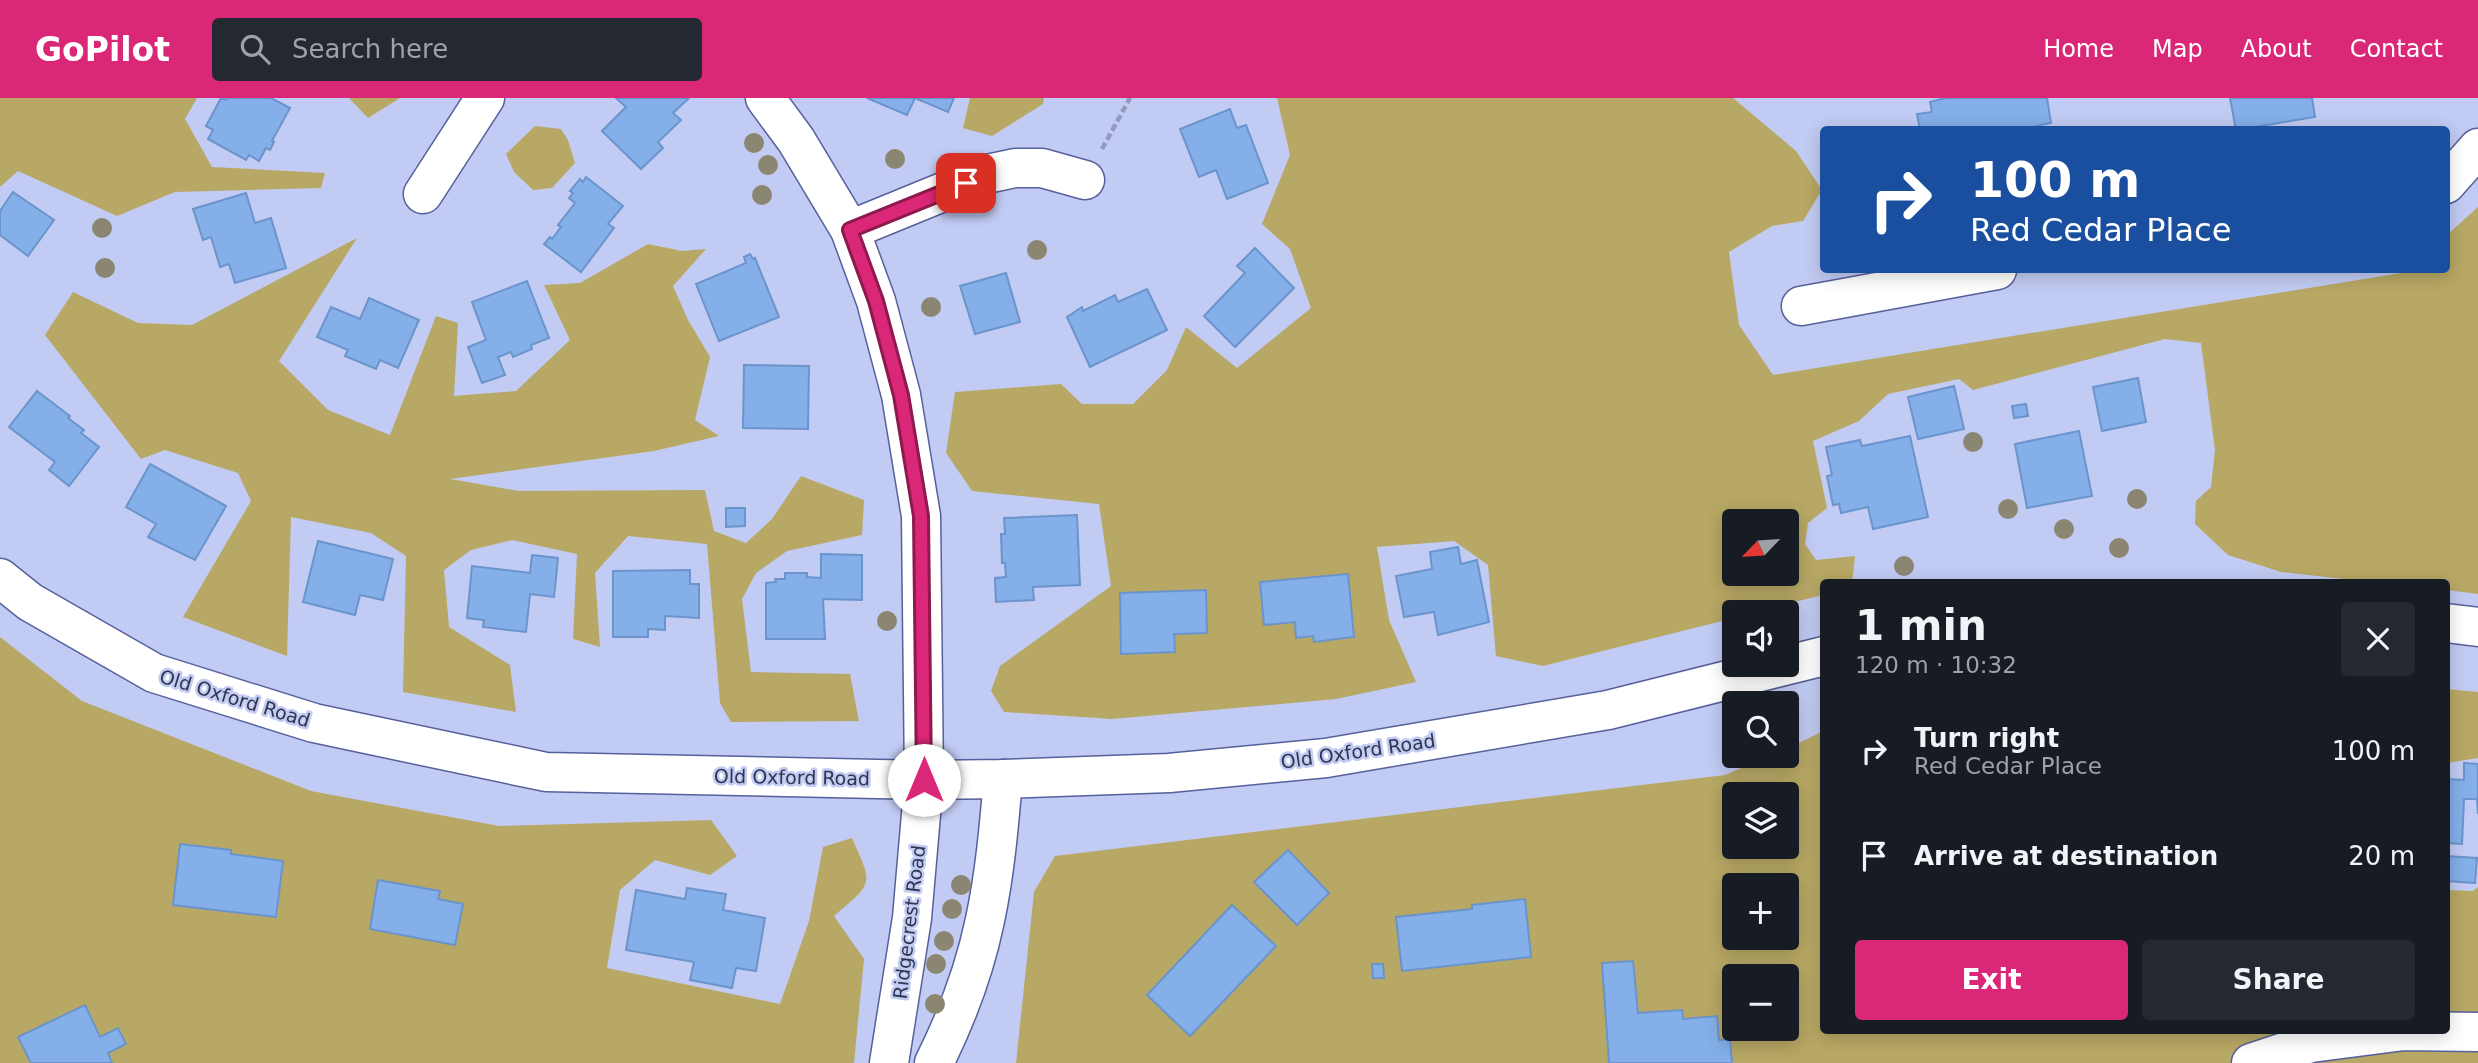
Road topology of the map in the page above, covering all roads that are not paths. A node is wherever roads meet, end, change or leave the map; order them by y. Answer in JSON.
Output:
{"nodes":[{"id":1,"x":485,"y":98,"type":"edge"},
{"id":2,"x":765,"y":98,"type":"edge"},
{"id":3,"x":2478,"y":148,"type":"edge"},
{"id":4,"x":1085,"y":180,"type":"road end"},
{"id":5,"x":2450,"y":180,"type":"edge"},
{"id":6,"x":423,"y":194,"type":"dead end"},
{"id":7,"x":850,"y":230,"type":"junction"},
{"id":8,"x":1981,"y":273,"type":"edge"},
{"id":9,"x":1801,"y":306,"type":"dead end"},
{"id":10,"x":0,"y":578,"type":"edge"},
{"id":11,"x":2450,"y":624,"type":"edge"},
{"id":12,"x":2478,"y":627,"type":"edge"},
{"id":13,"x":1820,"y":657,"type":"edge"},
{"id":14,"x":1003,"y":779,"type":"junction"},
{"id":15,"x":924,"y":780,"type":"junction"},
{"id":16,"x":2450,"y":1032,"type":"edge"},
{"id":17,"x":2478,"y":1032,"type":"edge"},
{"id":18,"x":2381,"y":1034,"type":"edge"},
{"id":19,"x":889,"y":1063,"type":"edge"},
{"id":20,"x":934,"y":1063,"type":"edge"},
{"id":21,"x":2251,"y":1063,"type":"edge"}],
"edges":[{"from":1,"to":6,"type":"street"},
{"from":2,"to":7,"type":"street","name":"Ridgecrest Road"},
{"from":3,"to":5,"type":"street"},
{"from":4,"to":7,"type":"street"},
{"from":7,"to":15,"type":"street","name":"Ridgecrest Road"},
{"from":8,"to":9,"type":"street"},
{"from":10,"to":15,"type":"street","name":"Old Oxford Road"},
{"from":11,"to":12,"type":"street"},
{"from":13,"to":14,"type":"street","name":"Old Oxford Road"},
{"from":14,"to":15,"type":"street","name":"Old Oxford Road"},
{"from":14,"to":20,"type":"street"},
{"from":15,"to":19,"type":"street","name":"Ridgecrest Road"},
{"from":16,"to":17,"type":"street"},
{"from":18,"to":21,"type":"street"}]}
